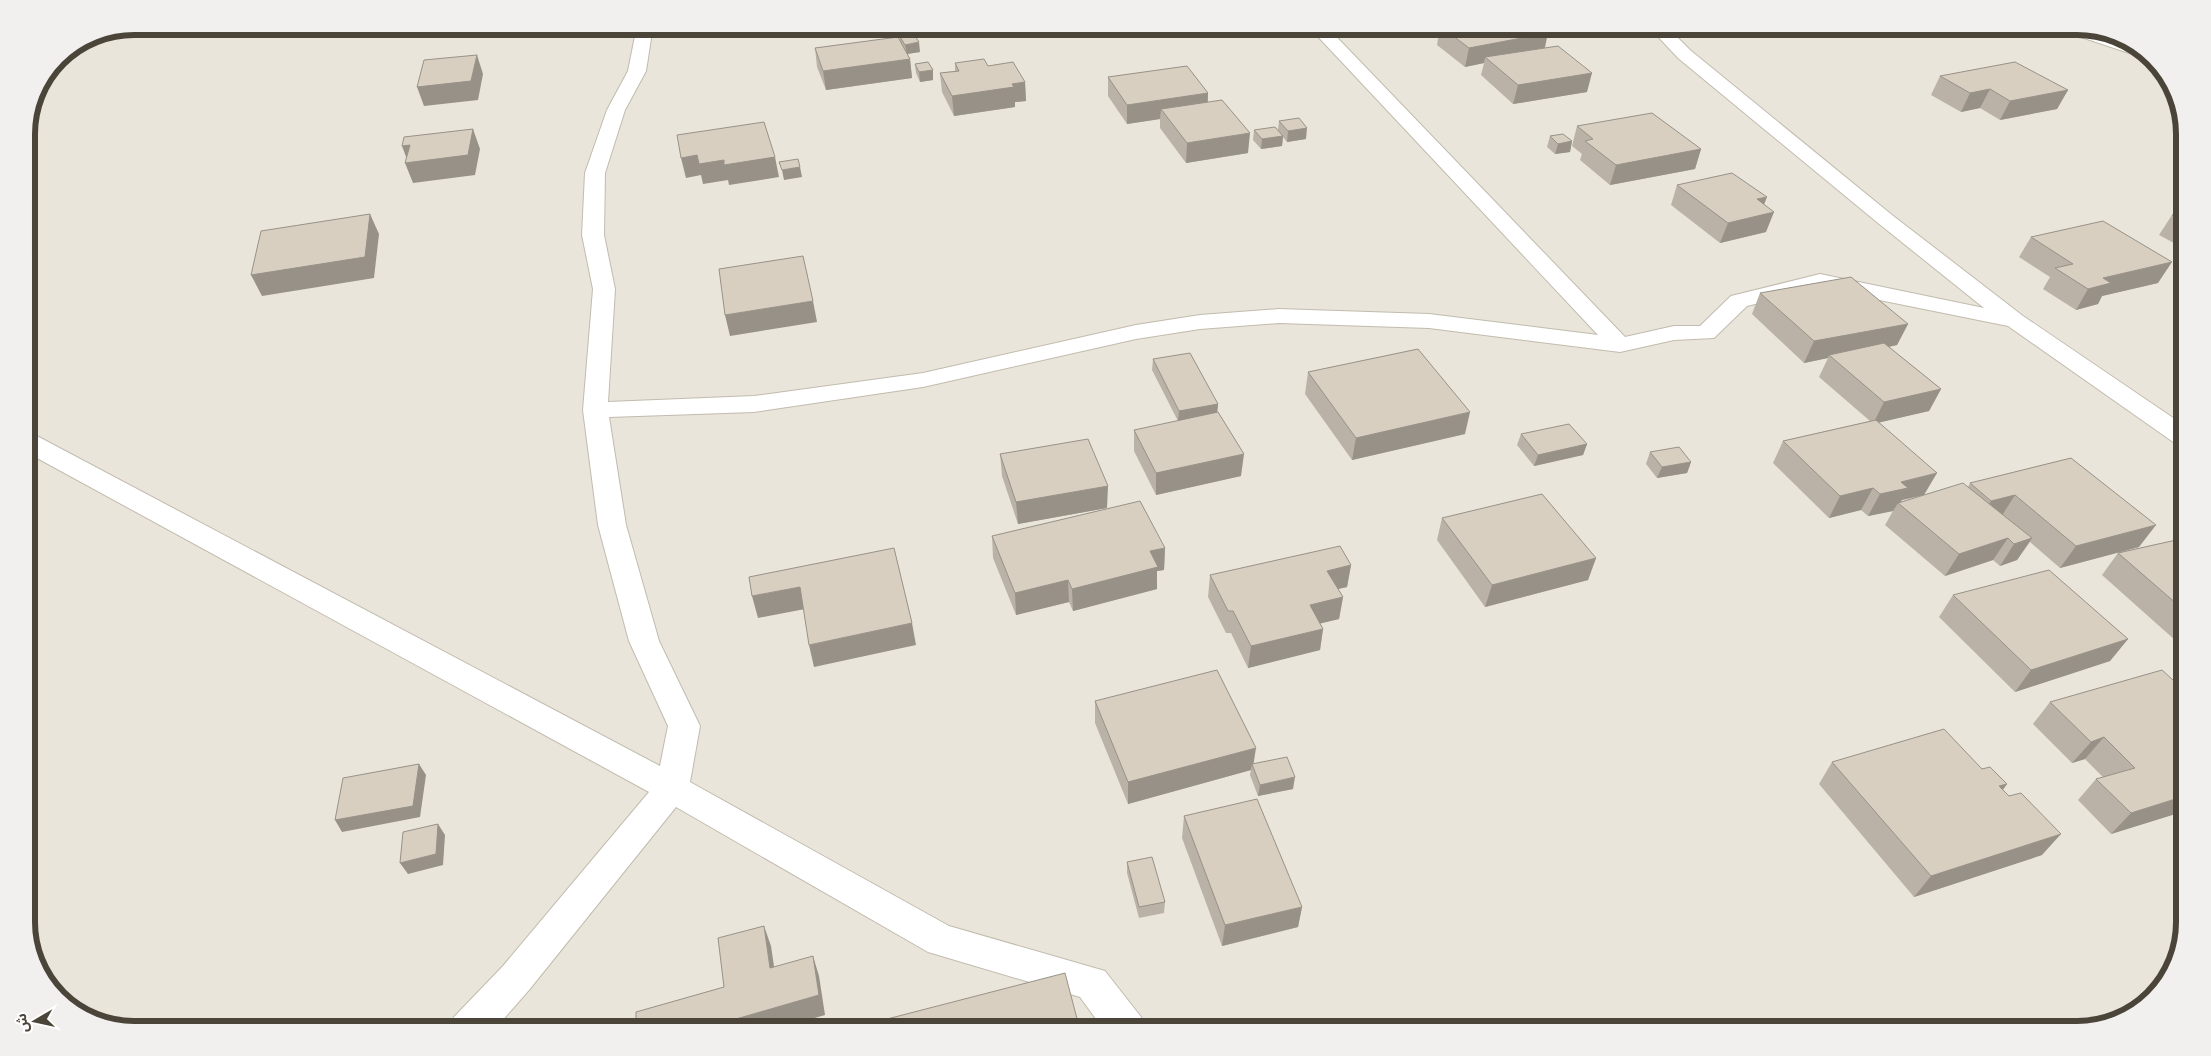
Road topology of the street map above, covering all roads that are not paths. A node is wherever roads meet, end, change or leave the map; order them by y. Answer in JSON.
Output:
{"nodes":[{"id":1,"x":644,"y":35,"type":"edge"},
{"id":2,"x":1325,"y":35,"type":"edge"},
{"id":3,"x":1665,"y":35,"type":"edge"},
{"id":4,"x":2100,"y":38,"type":"edge"},
{"id":5,"x":2121,"y":45,"type":"edge"},
{"id":6,"x":2015,"y":321,"type":"junction"},
{"id":7,"x":1620,"y":344,"type":"junction"},
{"id":8,"x":596,"y":410,"type":"junction"},
{"id":9,"x":2176,"y":432,"type":"edge"},
{"id":10,"x":35,"y":446,"type":"edge"},
{"id":11,"x":672,"y":788,"type":"junction"},
{"id":12,"x":476,"y":1021,"type":"edge"},
{"id":13,"x":1120,"y":1021,"type":"edge"}],
"edges":[{"from":1,"to":8,"type":"street"},
{"from":2,"to":7,"type":"street"},
{"from":3,"to":6,"type":"street"},
{"from":4,"to":5,"type":"street"},
{"from":6,"to":7,"type":"street"},
{"from":6,"to":9,"type":"street"},
{"from":7,"to":8,"type":"street"},
{"from":8,"to":11,"type":"street"},
{"from":10,"to":11,"type":"street"},
{"from":11,"to":12,"type":"street"},
{"from":11,"to":13,"type":"street"}]}
